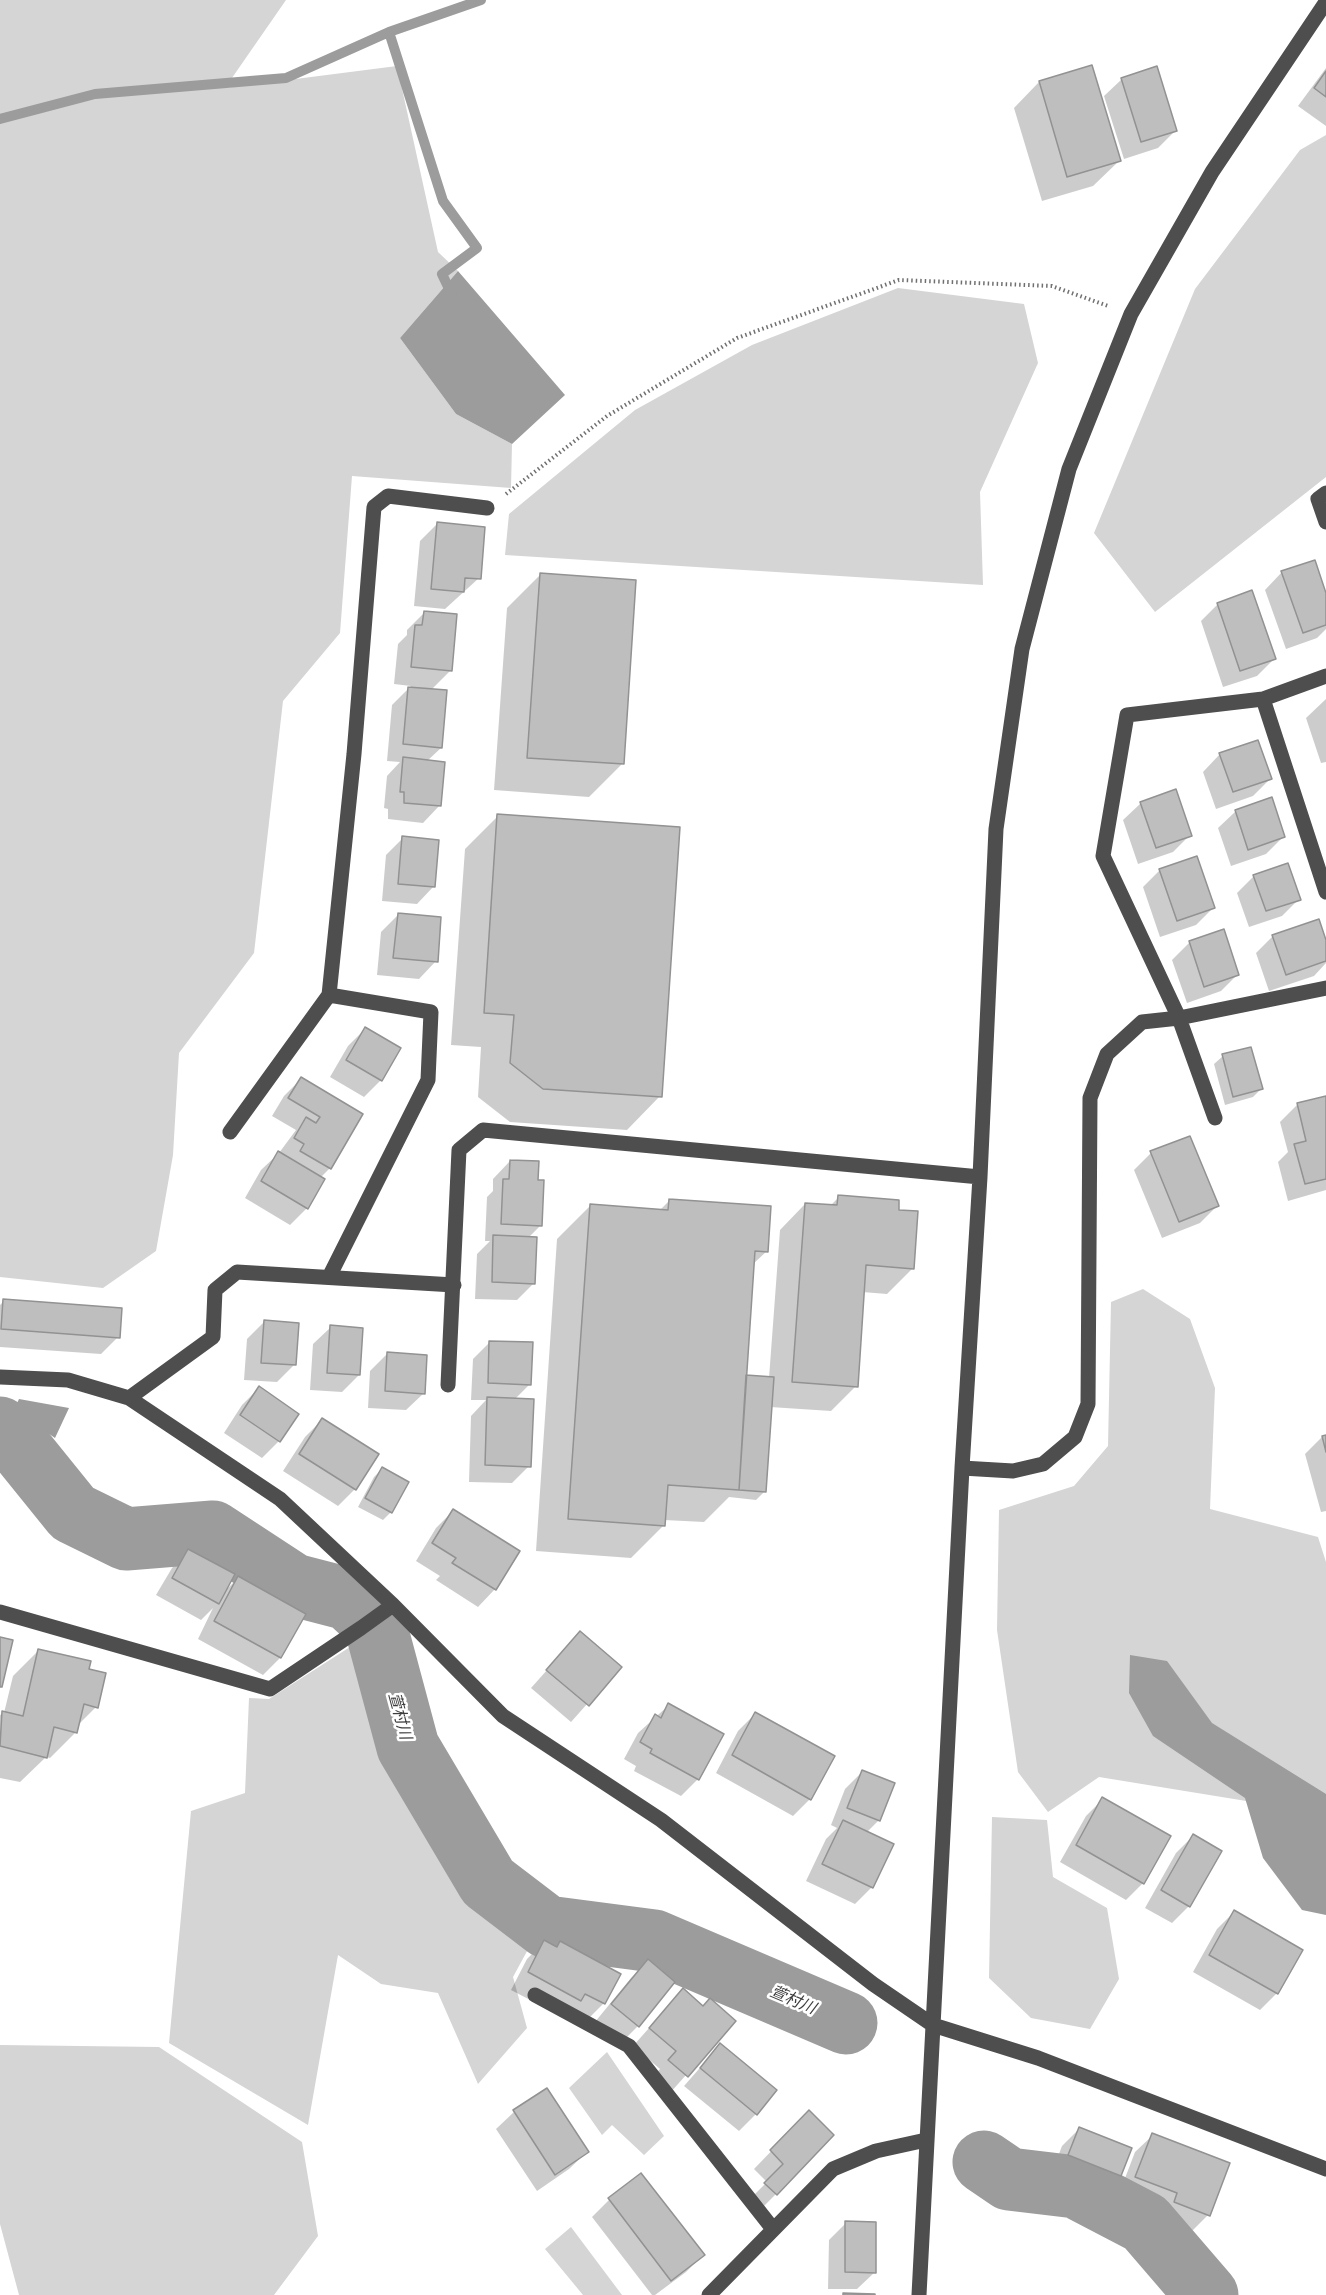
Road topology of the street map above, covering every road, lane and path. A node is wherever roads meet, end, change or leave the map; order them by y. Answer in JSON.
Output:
{"nodes":[{"id":1,"x":1326,"y":2,"type":"edge"},
{"id":2,"x":1131,"y":314,"type":"junction"},
{"id":3,"x":1326,"y":493,"type":"edge"},
{"id":4,"x":487,"y":508,"type":"joint"},
{"id":5,"x":1326,"y":522,"type":"edge"},
{"id":6,"x":1326,"y":676,"type":"edge"},
{"id":7,"x":1263,"y":699,"type":"junction"},
{"id":8,"x":1326,"y":892,"type":"edge"},
{"id":9,"x":1326,"y":988,"type":"edge"},
{"id":10,"x":329,"y":995,"type":"junction"},
{"id":11,"x":1179,"y":1018,"type":"junction"},
{"id":12,"x":1215,"y":1118,"type":"dead end"},
{"id":13,"x":230,"y":1132,"type":"dead end"},
{"id":14,"x":980,"y":1177,"type":"junction"},
{"id":15,"x":329,"y":1277,"type":"junction"},
{"id":16,"x":454,"y":1285,"type":"junction"},
{"id":17,"x":0,"y":1377,"type":"edge"},
{"id":18,"x":448,"y":1385,"type":"dead end"},
{"id":19,"x":129,"y":1398,"type":"junction"},
{"id":20,"x":962,"y":1468,"type":"junction"},
{"id":21,"x":393,"y":1605,"type":"junction"},
{"id":22,"x":0,"y":1612,"type":"edge"},
{"id":23,"x":535,"y":1995,"type":"dead end"},
{"id":24,"x":933,"y":2025,"type":"junction"},
{"id":25,"x":926,"y":2140,"type":"junction"},
{"id":26,"x":1326,"y":2169,"type":"edge"},
{"id":27,"x":773,"y":2229,"type":"junction"},
{"id":28,"x":709,"y":2295,"type":"edge"},
{"id":29,"x":919,"y":2295,"type":"edge"}],
"edges":[{"from":1,"to":2,"type":"street"},
{"from":2,"to":4,"type":"path"},
{"from":2,"to":14,"type":"street"},
{"from":3,"to":5,"type":"street"},
{"from":4,"to":10,"type":"street"},
{"from":6,"to":7,"type":"street"},
{"from":7,"to":8,"type":"street"},
{"from":7,"to":11,"type":"street"},
{"from":9,"to":11,"type":"street"},
{"from":10,"to":13,"type":"street"},
{"from":10,"to":15,"type":"street"},
{"from":11,"to":12,"type":"street"},
{"from":11,"to":20,"type":"street"},
{"from":14,"to":16,"type":"street"},
{"from":14,"to":20,"type":"street"},
{"from":15,"to":16,"type":"street"},
{"from":15,"to":19,"type":"street"},
{"from":16,"to":18,"type":"street"},
{"from":17,"to":19,"type":"street"},
{"from":19,"to":21,"type":"street"},
{"from":20,"to":24,"type":"street"},
{"from":21,"to":22,"type":"street"},
{"from":21,"to":24,"type":"street"},
{"from":23,"to":27,"type":"street"},
{"from":24,"to":25,"type":"street"},
{"from":24,"to":26,"type":"street"},
{"from":25,"to":27,"type":"street"},
{"from":25,"to":29,"type":"street"},
{"from":27,"to":28,"type":"street"}]}
